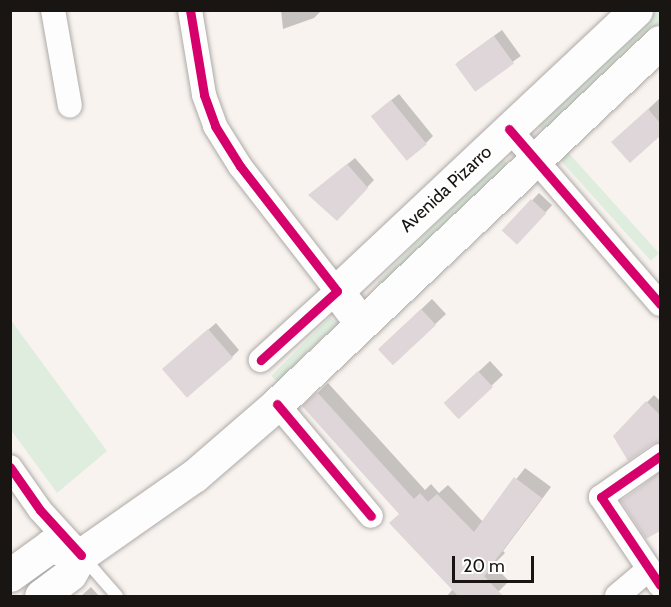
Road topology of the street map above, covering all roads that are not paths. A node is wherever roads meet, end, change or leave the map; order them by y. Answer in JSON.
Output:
{"nodes":[{"id":1,"x":53,"y":10,"type":"edge"},
{"id":2,"x":190,"y":10,"type":"edge"},
{"id":3,"x":636,"y":10,"type":"edge"},
{"id":4,"x":660,"y":42,"type":"edge"},
{"id":5,"x":70,"y":106,"type":"dead end"},
{"id":6,"x":509,"y":129,"type":"junction"},
{"id":7,"x":536,"y":159,"type":"junction"},
{"id":8,"x":337,"y":291,"type":"junction"},
{"id":9,"x":660,"y":304,"type":"edge"},
{"id":10,"x":361,"y":323,"type":"junction"},
{"id":11,"x":261,"y":360,"type":"dead end"},
{"id":12,"x":278,"y":404,"type":"junction"},
{"id":13,"x":660,"y":456,"type":"edge"},
{"id":14,"x":10,"y":467,"type":"edge"},
{"id":15,"x":371,"y":516,"type":"dead end"},
{"id":16,"x":81,"y":555,"type":"junction"},
{"id":17,"x":10,"y":575,"type":"edge"},
{"id":18,"x":655,"y":577,"type":"edge"},
{"id":19,"x":41,"y":597,"type":"edge"},
{"id":20,"x":117,"y":597,"type":"edge"},
{"id":21,"x":617,"y":597,"type":"edge"}],
"edges":[{"from":1,"to":5,"type":"street"},
{"from":2,"to":8,"type":"street"},
{"from":3,"to":6,"type":"main road","name":"Avenida Pizarro"},
{"from":4,"to":7,"type":"main road"},
{"from":6,"to":7,"type":"street"},
{"from":6,"to":8,"type":"main road","name":"Avenida Pizarro"},
{"from":7,"to":9,"type":"street"},
{"from":7,"to":10,"type":"main road"},
{"from":8,"to":10,"type":"main road"},
{"from":8,"to":11,"type":"street"},
{"from":10,"to":12,"type":"main road"},
{"from":12,"to":15,"type":"street"},
{"from":12,"to":16,"type":"main road"},
{"from":13,"to":18,"type":"street"},
{"from":14,"to":16,"type":"street"},
{"from":16,"to":17,"type":"main road"},
{"from":16,"to":19,"type":"main road"},
{"from":16,"to":20,"type":"lane"},
{"from":18,"to":21,"type":"street"}]}
